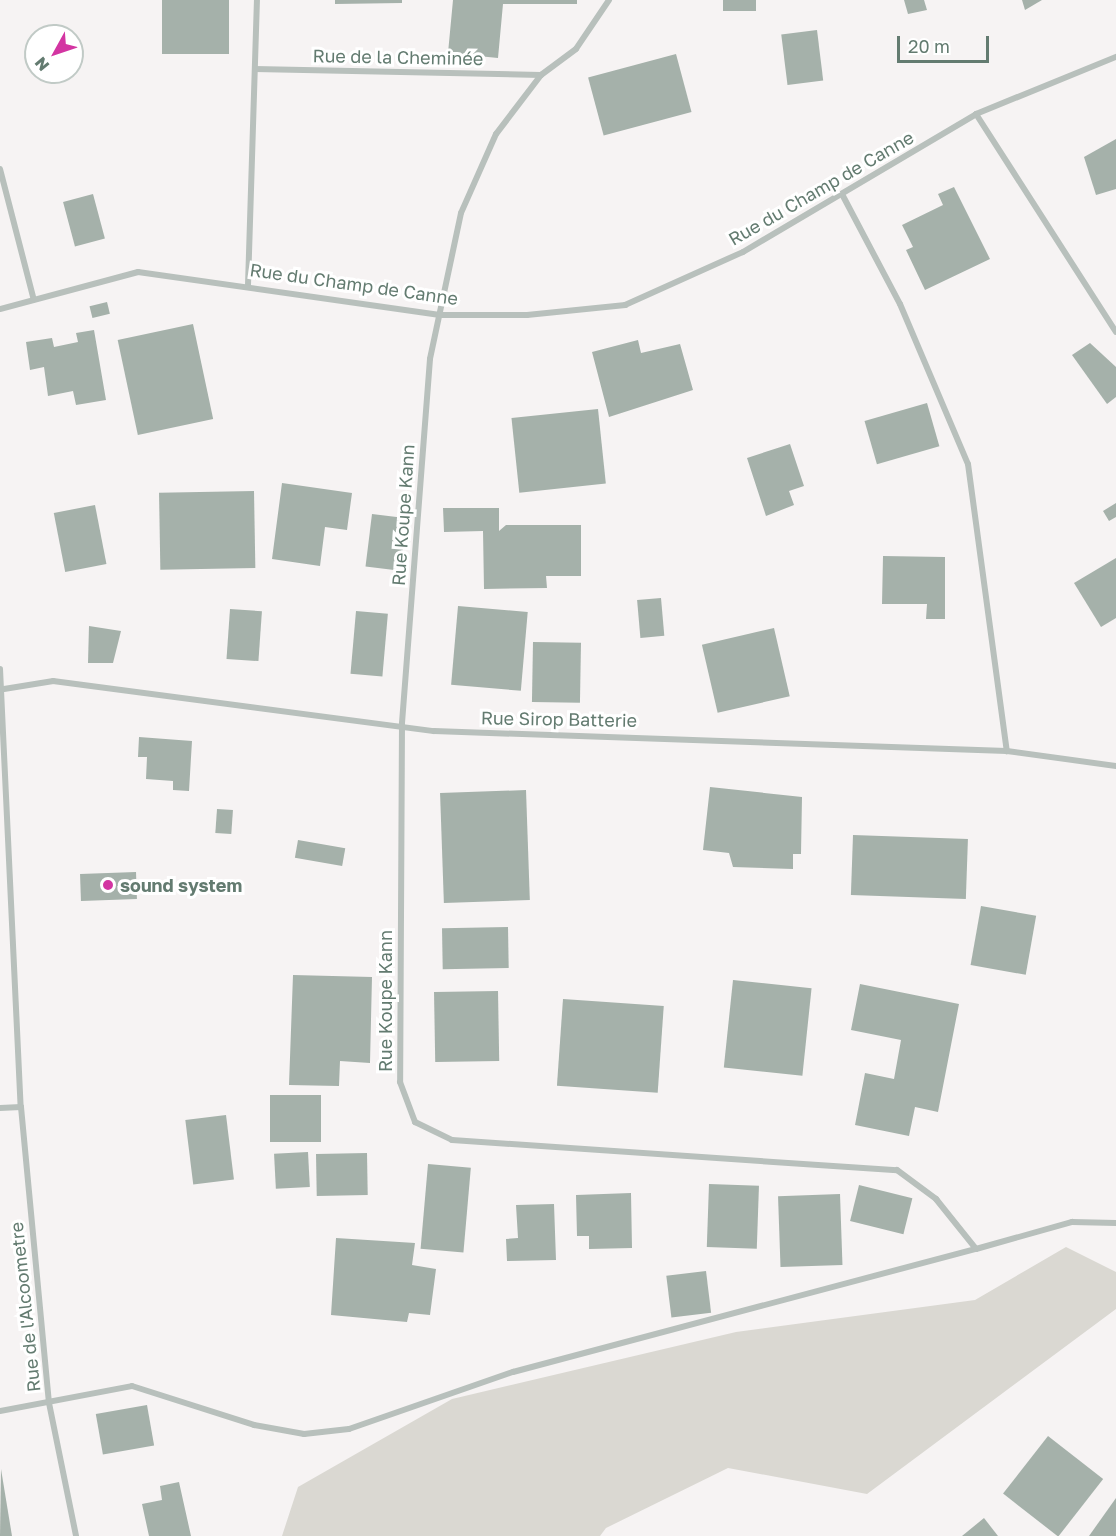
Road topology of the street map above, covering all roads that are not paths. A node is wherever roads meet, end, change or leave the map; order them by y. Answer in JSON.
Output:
{"nodes":[{"id":1,"x":257,"y":0,"type":"edge"},
{"id":2,"x":609,"y":0,"type":"edge"},
{"id":3,"x":1116,"y":57,"type":"edge"},
{"id":4,"x":255,"y":69,"type":"junction"},
{"id":5,"x":542,"y":75,"type":"junction"},
{"id":6,"x":975,"y":114,"type":"junction"},
{"id":7,"x":0,"y":169,"type":"edge"},
{"id":8,"x":843,"y":196,"type":"junction"},
{"id":9,"x":248,"y":285,"type":"junction"},
{"id":10,"x":34,"y":300,"type":"junction"},
{"id":11,"x":0,"y":309,"type":"edge"},
{"id":12,"x":440,"y":315,"type":"junction"},
{"id":13,"x":1116,"y":332,"type":"edge"},
{"id":14,"x":0,"y":669,"type":"edge"},
{"id":15,"x":4,"y":689,"type":"junction"},
{"id":16,"x":402,"y":724,"type":"junction"},
{"id":17,"x":1007,"y":751,"type":"junction"},
{"id":18,"x":1116,"y":766,"type":"edge"},
{"id":19,"x":21,"y":1107,"type":"junction"},
{"id":20,"x":0,"y":1108,"type":"edge"},
{"id":21,"x":1116,"y":1223,"type":"edge"},
{"id":22,"x":976,"y":1249,"type":"junction"},
{"id":23,"x":49,"y":1403,"type":"junction"},
{"id":24,"x":0,"y":1411,"type":"edge"},
{"id":25,"x":76,"y":1536,"type":"edge"}],
"edges":[{"from":1,"to":4,"type":"street"},
{"from":2,"to":5,"type":"street","name":"Rue Koupe Kann"},
{"from":3,"to":6,"type":"street","name":"Rue du Champ de Canne"},
{"from":4,"to":5,"type":"street","name":"Rue de la Cheminée"},
{"from":4,"to":9,"type":"street"},
{"from":5,"to":12,"type":"street","name":"Rue Koupe Kann"},
{"from":6,"to":8,"type":"street","name":"Rue du Champ de Canne"},
{"from":6,"to":13,"type":"street"},
{"from":7,"to":10,"type":"street"},
{"from":8,"to":12,"type":"street","name":"Rue du Champ de Canne"},
{"from":8,"to":17,"type":"street"},
{"from":9,"to":10,"type":"street","name":"Rue du Champ de Canne"},
{"from":9,"to":12,"type":"street","name":"Rue du Champ de Canne"},
{"from":10,"to":11,"type":"street","name":"Rue du Champ de Canne"},
{"from":12,"to":16,"type":"street","name":"Rue Koupe Kann"},
{"from":14,"to":15,"type":"street","name":"Rue de l'Alcoometre"},
{"from":15,"to":16,"type":"street","name":"Rue Sirop Batterie"},
{"from":15,"to":19,"type":"street","name":"Rue de l'Alcoometre"},
{"from":16,"to":17,"type":"street","name":"Rue Sirop Batterie"},
{"from":16,"to":22,"type":"street","name":"Rue Koupe Kann"},
{"from":17,"to":18,"type":"street","name":"Rue Sirop Batterie"},
{"from":19,"to":20,"type":"street"},
{"from":19,"to":23,"type":"street","name":"Rue de l'Alcoometre"},
{"from":21,"to":22,"type":"street"},
{"from":22,"to":23,"type":"street"},
{"from":23,"to":24,"type":"street"},
{"from":23,"to":25,"type":"street","name":"Rue de l'Alcoometre"}]}
